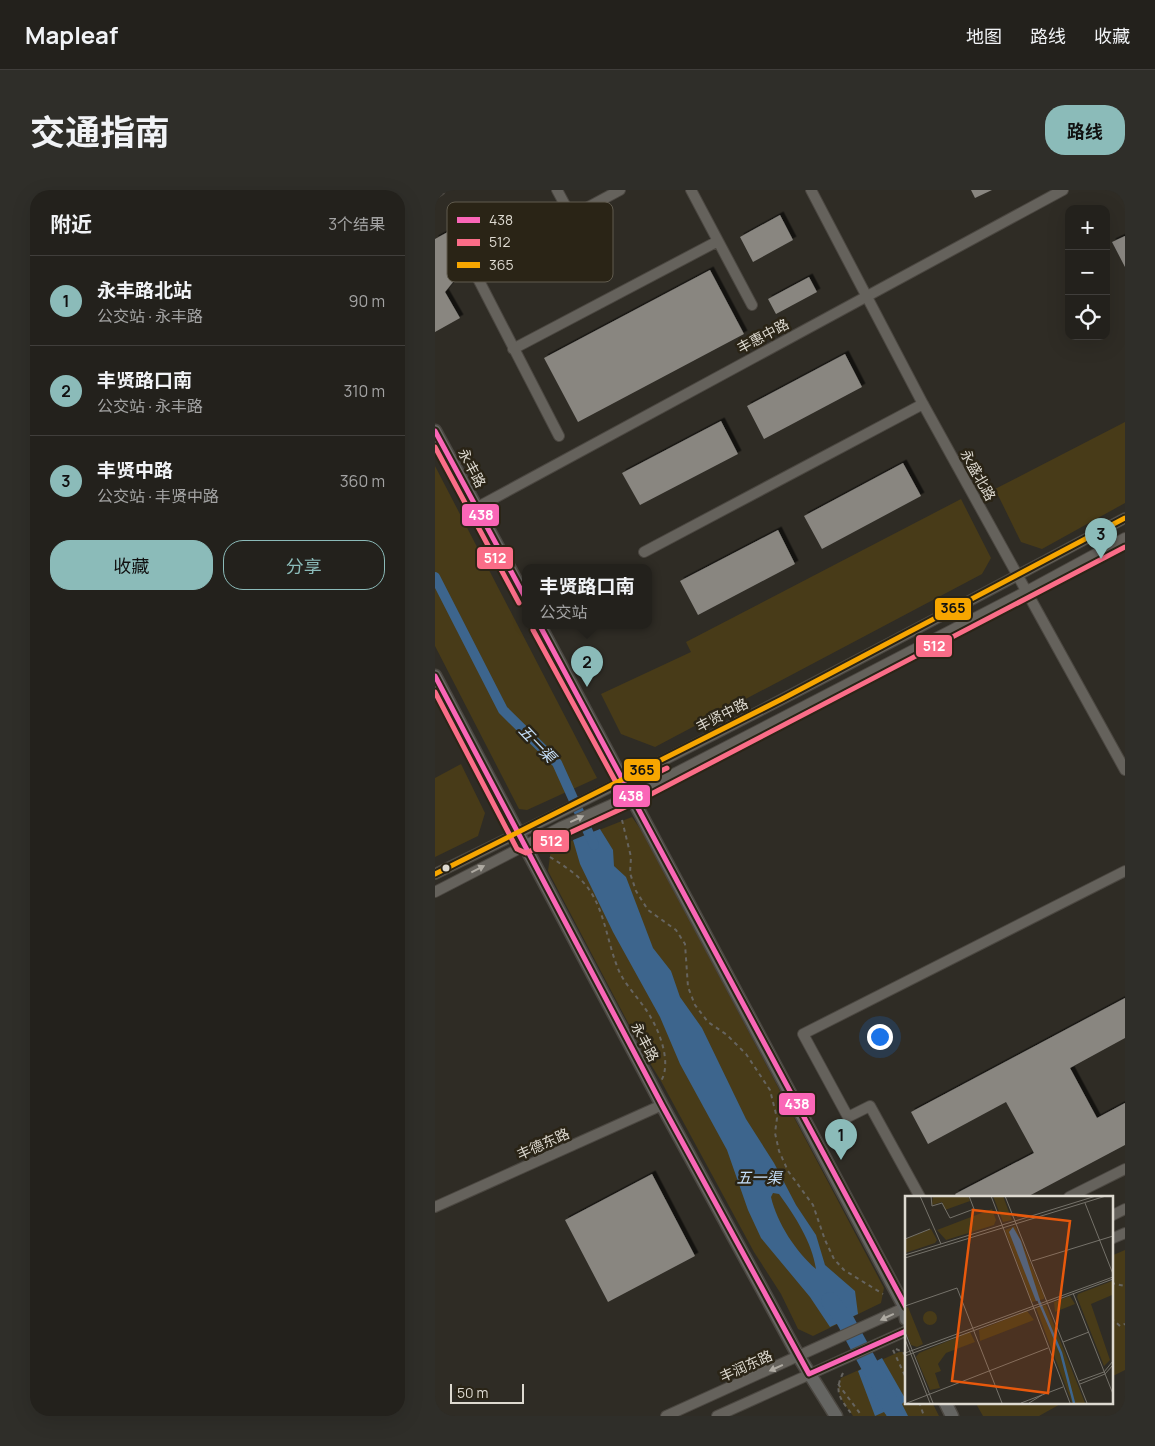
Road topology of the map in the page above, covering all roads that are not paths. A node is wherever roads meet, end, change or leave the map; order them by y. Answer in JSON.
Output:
{"nodes":[{"id":1,"x":440,"y":190,"type":"edge"},
{"id":2,"x":557,"y":190,"type":"edge"},
{"id":3,"x":620,"y":190,"type":"edge"},
{"id":4,"x":691,"y":190,"type":"edge"},
{"id":5,"x":811,"y":190,"type":"edge"},
{"id":6,"x":1063,"y":190,"type":"edge"},
{"id":7,"x":435,"y":193,"type":"edge"},
{"id":8,"x":563,"y":202,"type":"edge"},
{"id":9,"x":597,"y":202,"type":"edge"},
{"id":10,"x":718,"y":241,"type":"junction"},
{"id":11,"x":480,"y":282,"type":"edge"},
{"id":12,"x":866,"y":296,"type":"junction"},
{"id":13,"x":752,"y":305,"type":"dead end"},
{"id":14,"x":513,"y":349,"type":"junction"},
{"id":15,"x":923,"y":404,"type":"junction"},
{"id":16,"x":435,"y":431,"type":"edge"},
{"id":17,"x":559,"y":436,"type":"dead end"},
{"id":18,"x":476,"y":508,"type":"junction"},
{"id":19,"x":1125,"y":518,"type":"edge"},
{"id":20,"x":1125,"y":538,"type":"edge"},
{"id":21,"x":644,"y":552,"type":"dead end"},
{"id":22,"x":1018,"y":575,"type":"junction"},
{"id":23,"x":1027,"y":591,"type":"junction"},
{"id":24,"x":522,"y":592,"type":"edge"},
{"id":25,"x":542,"y":629,"type":"edge"},
{"id":26,"x":435,"y":676,"type":"edge"},
{"id":27,"x":1125,"y":770,"type":"edge"},
{"id":28,"x":623,"y":781,"type":"junction"},
{"id":29,"x":631,"y":796,"type":"junction"},
{"id":30,"x":517,"y":834,"type":"junction"},
{"id":31,"x":524,"y":846,"type":"junction"},
{"id":32,"x":1125,"y":871,"type":"edge"},
{"id":33,"x":435,"y":874,"type":"edge"},
{"id":34,"x":435,"y":892,"type":"edge"},
{"id":35,"x":662,"y":1105,"type":"junction"},
{"id":36,"x":1125,"y":1169,"type":"edge"},
{"id":37,"x":919,"y":1196,"type":"edge"},
{"id":38,"x":1071,"y":1196,"type":"edge"},
{"id":39,"x":435,"y":1207,"type":"edge"},
{"id":40,"x":1125,"y":1209,"type":"edge"},
{"id":41,"x":1113,"y":1215,"type":"edge"},
{"id":42,"x":1125,"y":1232,"type":"edge"},
{"id":43,"x":1113,"y":1238,"type":"edge"},
{"id":44,"x":905,"y":1309,"type":"edge"},
{"id":45,"x":905,"y":1311,"type":"edge"},
{"id":46,"x":905,"y":1331,"type":"edge"},
{"id":47,"x":799,"y":1357,"type":"junction"},
{"id":48,"x":809,"y":1374,"type":"junction"},
{"id":49,"x":946,"y":1404,"type":"edge"},
{"id":50,"x":666,"y":1416,"type":"edge"},
{"id":51,"x":717,"y":1416,"type":"edge"},
{"id":52,"x":837,"y":1416,"type":"edge"},
{"id":53,"x":952,"y":1416,"type":"edge"}],
"edges":[{"from":1,"to":7,"type":"street"},
{"from":2,"to":8,"type":"street"},
{"from":3,"to":9,"type":"street"},
{"from":4,"to":10,"type":"street"},
{"from":5,"to":12,"type":"street","name":"永盛北路"},
{"from":6,"to":12,"type":"street","name":"丰惠中路"},
{"from":10,"to":13,"type":"street"},
{"from":10,"to":14,"type":"street"},
{"from":11,"to":14,"type":"street"},
{"from":12,"to":15,"type":"street","name":"永盛北路"},
{"from":12,"to":18,"type":"street","name":"丰惠中路"},
{"from":14,"to":17,"type":"street"},
{"from":15,"to":21,"type":"street"},
{"from":15,"to":22,"type":"street","name":"永盛北路"},
{"from":16,"to":18,"type":"main road","name":"永丰路"},
{"from":18,"to":24,"type":"main road","name":"永丰路"},
{"from":19,"to":22,"type":"street","name":"丰贤中路"},
{"from":20,"to":23,"type":"street"},
{"from":22,"to":23,"type":"street","name":"永盛北路"},
{"from":22,"to":28,"type":"street","name":"丰贤中路"},
{"from":23,"to":27,"type":"street","name":"永盛北路"},
{"from":23,"to":29,"type":"street"},
{"from":25,"to":28,"type":"main road"},
{"from":26,"to":30,"type":"main road","name":"永丰路"},
{"from":28,"to":29,"type":"main road"},
{"from":28,"to":30,"type":"street","name":"丰贤中路"},
{"from":31,"to":29,"type":"street","one_way":true},
{"from":29,"to":44,"type":"main road"},
{"from":30,"to":31,"type":"main road","name":"永丰路"},
{"from":30,"to":33,"type":"street","name":"丰贤中路"},
{"from":34,"to":31,"type":"street","one_way":true},
{"from":31,"to":35,"type":"main road","name":"永丰路"},
{"from":32,"to":37,"type":"street"},
{"from":35,"to":39,"type":"street","name":"丰德东路"},
{"from":35,"to":47,"type":"main road","name":"永丰路"},
{"from":36,"to":38,"type":"street"},
{"from":40,"to":41,"type":"street"},
{"from":42,"to":43,"type":"street"},
{"from":45,"to":47,"type":"street","name":"丰润东路","one_way":true},
{"from":46,"to":48,"type":"street"},
{"from":47,"to":48,"type":"main road","name":"永丰路"},
{"from":47,"to":50,"type":"street","name":"丰润东路","one_way":true},
{"from":48,"to":51,"type":"street"},
{"from":48,"to":52,"type":"main road","name":"永丰路"},
{"from":49,"to":53,"type":"main road"}]}
